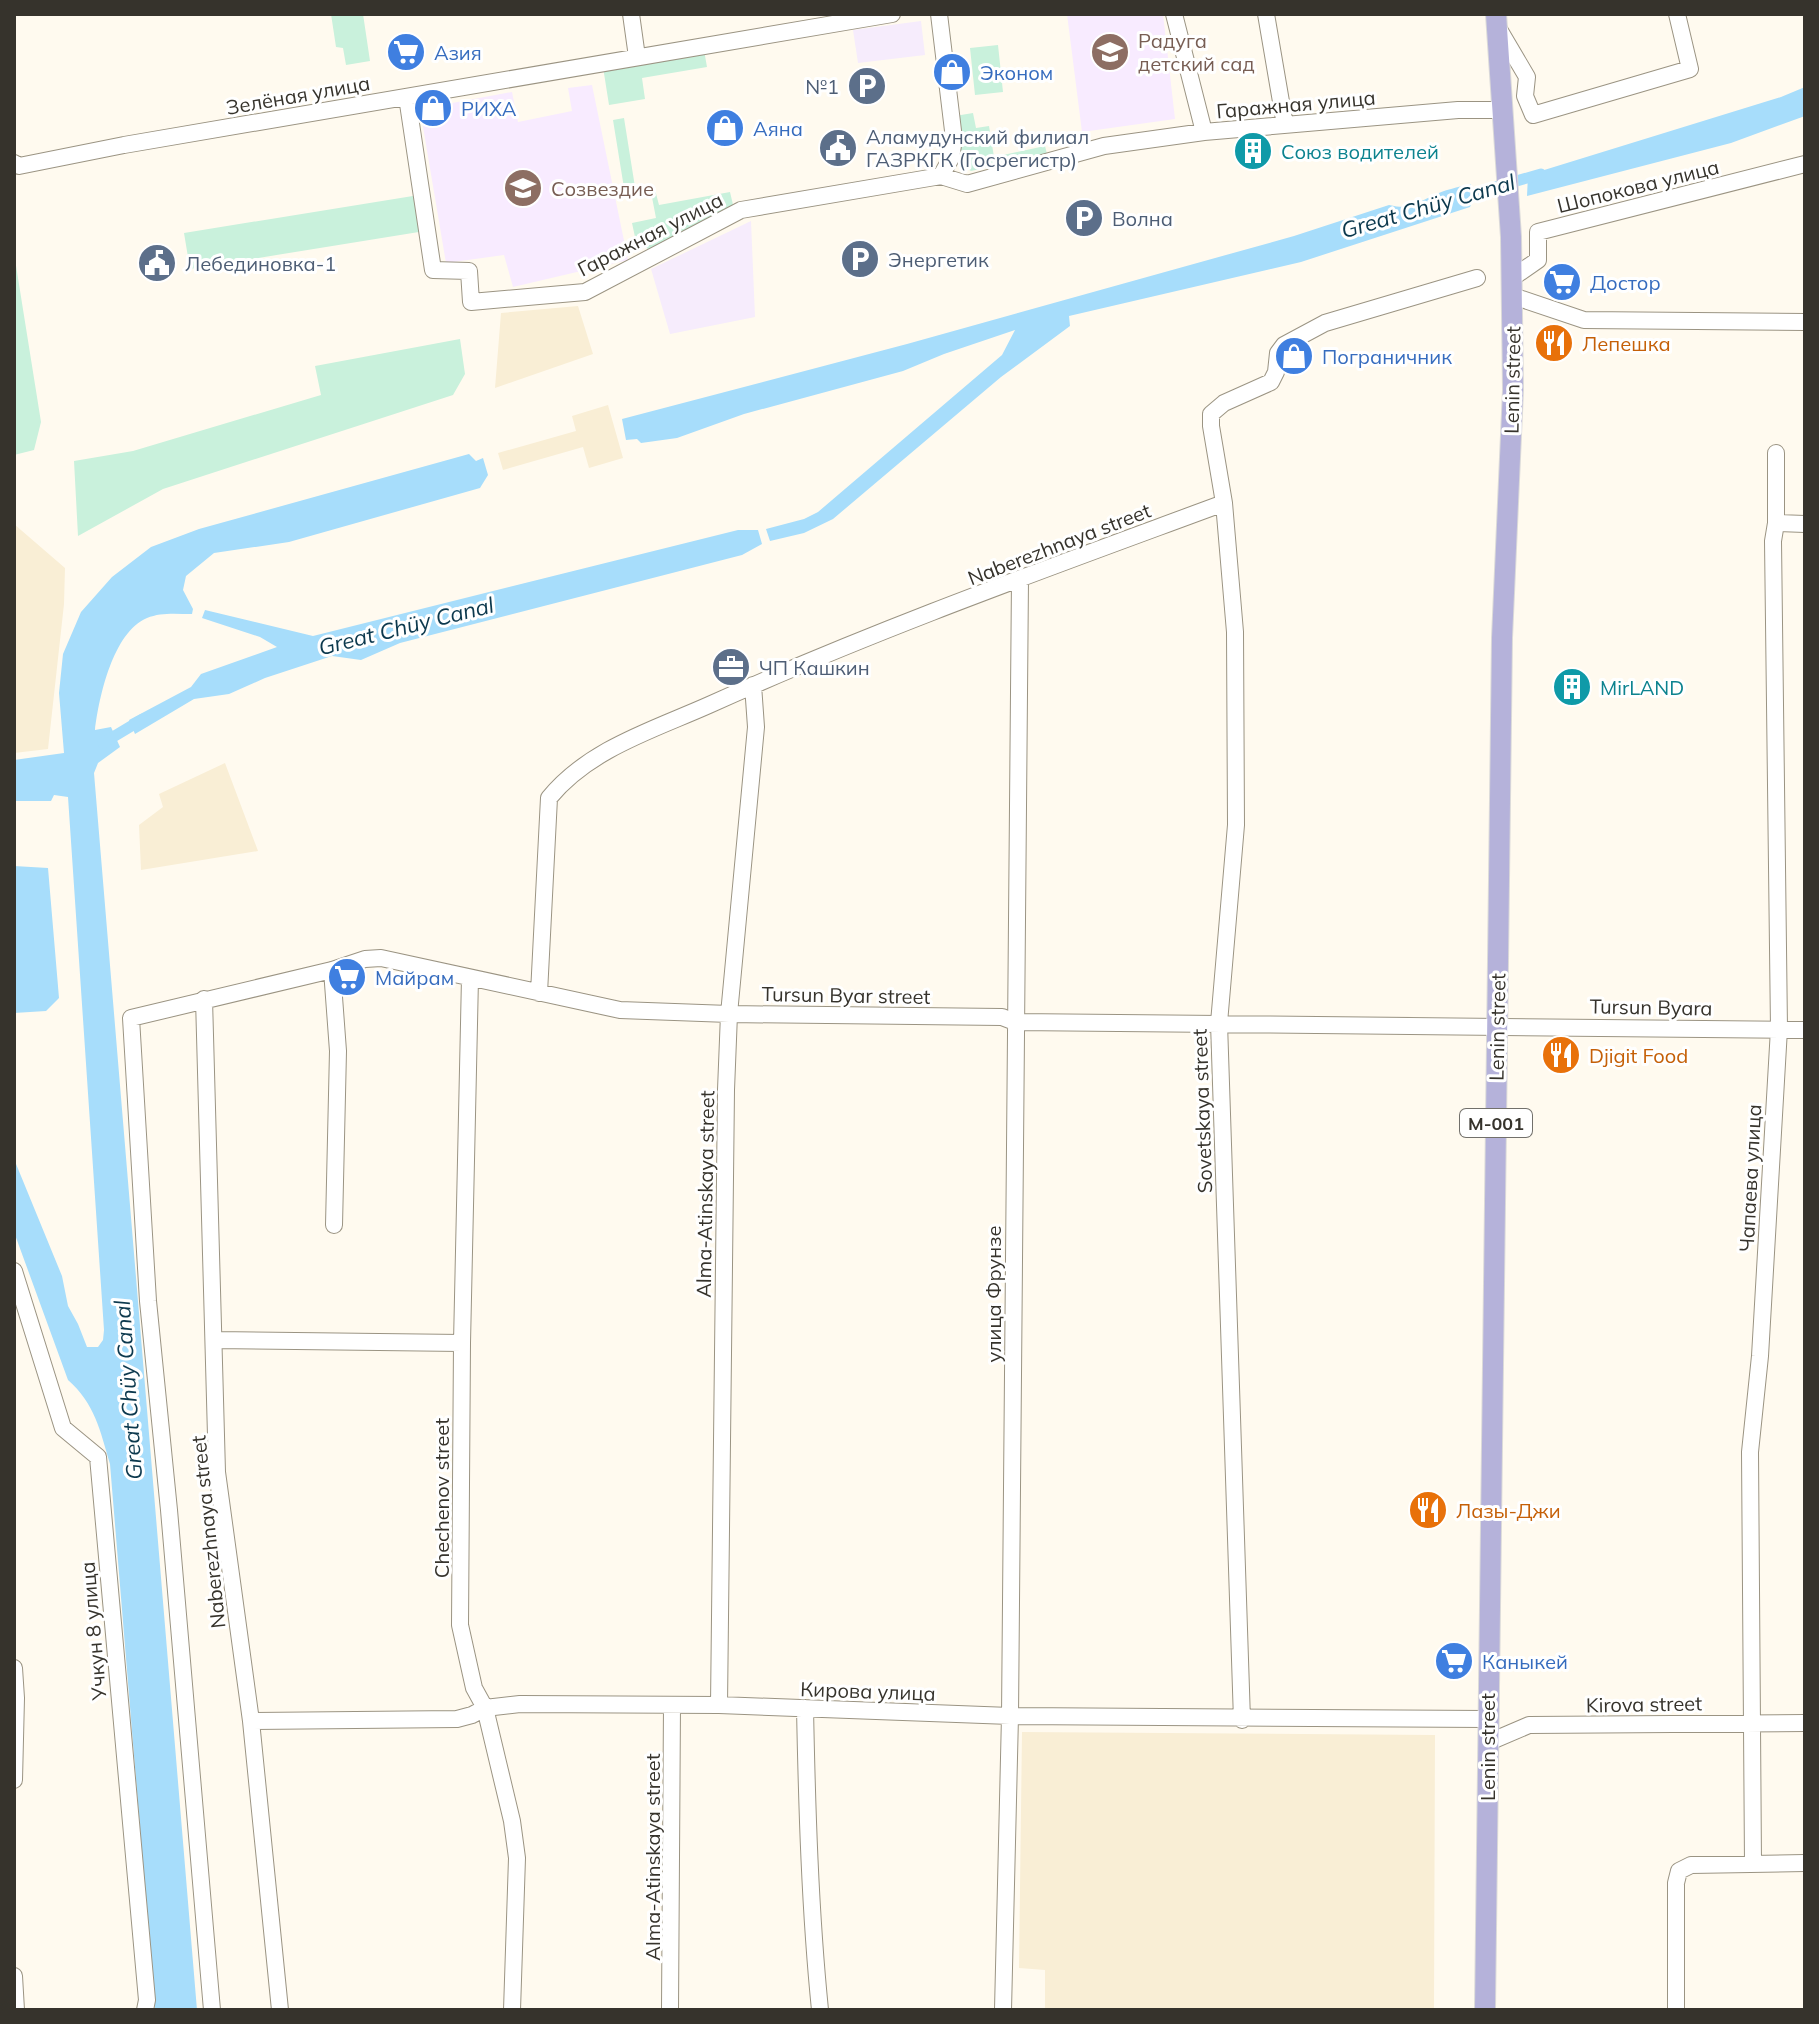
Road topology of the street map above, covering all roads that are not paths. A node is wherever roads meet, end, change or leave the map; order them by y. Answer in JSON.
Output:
{"nodes":[{"id":1,"x":631,"y":14,"type":"edge"},
{"id":2,"x":892,"y":14,"type":"edge"},
{"id":3,"x":939,"y":14,"type":"edge"},
{"id":4,"x":1174,"y":14,"type":"edge"},
{"id":5,"x":1266,"y":14,"type":"edge"},
{"id":6,"x":1677,"y":14,"type":"edge"},
{"id":7,"x":1497,"y":20,"type":"edge"},
{"id":8,"x":637,"y":57,"type":"junction"},
{"id":9,"x":407,"y":97,"type":"junction"},
{"id":10,"x":1504,"y":110,"type":"junction"},
{"id":11,"x":1285,"y":125,"type":"junction"},
{"id":12,"x":1204,"y":132,"type":"junction"},
{"id":13,"x":14,"y":163,"type":"edge"},
{"id":14,"x":1805,"y":164,"type":"edge"},
{"id":15,"x":948,"y":179,"type":"junction"},
{"id":16,"x":1477,"y":278,"type":"dead end"},
{"id":17,"x":1512,"y":287,"type":"junction"},
{"id":18,"x":1805,"y":322,"type":"edge"},
{"id":19,"x":1776,"y":453,"type":"dead end"},
{"id":20,"x":1224,"y":503,"type":"junction"},
{"id":21,"x":1776,"y":523,"type":"junction"},
{"id":22,"x":1805,"y":524,"type":"edge"},
{"id":23,"x":1020,"y":579,"type":"junction"},
{"id":24,"x":753,"y":685,"type":"junction"},
{"id":25,"x":332,"y":970,"type":"junction"},
{"id":26,"x":470,"y":978,"type":"junction"},
{"id":27,"x":539,"y":993,"type":"junction"},
{"id":28,"x":204,"y":999,"type":"junction"},
{"id":29,"x":729,"y":1014,"type":"junction"},
{"id":30,"x":1015,"y":1022,"type":"junction"},
{"id":31,"x":1219,"y":1023,"type":"junction"},
{"id":32,"x":1497,"y":1025,"type":"junction"},
{"id":33,"x":1779,"y":1029,"type":"junction"},
{"id":34,"x":1805,"y":1030,"type":"edge"},
{"id":35,"x":334,"y":1225,"type":"dead end"},
{"id":36,"x":14,"y":1271,"type":"edge"},
{"id":37,"x":214,"y":1340,"type":"junction"},
{"id":38,"x":462,"y":1343,"type":"junction"},
{"id":39,"x":14,"y":1668,"type":"edge"},
{"id":40,"x":672,"y":1705,"type":"junction"},
{"id":41,"x":719,"y":1705,"type":"junction"},
{"id":42,"x":485,"y":1708,"type":"junction"},
{"id":43,"x":805,"y":1708,"type":"junction"},
{"id":44,"x":1010,"y":1716,"type":"junction"},
{"id":45,"x":1487,"y":1719,"type":"junction"},
{"id":46,"x":1242,"y":1720,"type":"junction"},
{"id":47,"x":251,"y":1721,"type":"junction"},
{"id":48,"x":1751,"y":1723,"type":"junction"},
{"id":49,"x":1805,"y":1723,"type":"edge"},
{"id":50,"x":1487,"y":1743,"type":"junction"},
{"id":51,"x":15,"y":1755,"type":"edge"},
{"id":52,"x":14,"y":1780,"type":"edge"},
{"id":53,"x":1753,"y":1863,"type":"junction"},
{"id":54,"x":1805,"y":1863,"type":"edge"},
{"id":55,"x":14,"y":1976,"type":"edge"},
{"id":56,"x":16,"y":2010,"type":"edge"},
{"id":57,"x":145,"y":2010,"type":"edge"},
{"id":58,"x":212,"y":2010,"type":"edge"},
{"id":59,"x":280,"y":2010,"type":"edge"},
{"id":60,"x":512,"y":2010,"type":"edge"},
{"id":61,"x":670,"y":2010,"type":"edge"},
{"id":62,"x":820,"y":2010,"type":"edge"},
{"id":63,"x":1003,"y":2010,"type":"edge"},
{"id":64,"x":1485,"y":2010,"type":"edge"},
{"id":65,"x":1676,"y":2010,"type":"edge"}],
"edges":[{"from":1,"to":8,"type":"street"},
{"from":2,"to":8,"type":"street","name":"Зелёная улица"},
{"from":3,"to":15,"type":"street"},
{"from":4,"to":12,"type":"street"},
{"from":5,"to":11,"type":"street"},
{"from":6,"to":7,"type":"street"},
{"from":7,"to":10,"type":"main road","number":"М-001"},
{"from":8,"to":9,"type":"street","name":"Зелёная улица"},
{"from":9,"to":13,"type":"street","name":"Зелёная улица"},
{"from":9,"to":15,"type":"street","name":"Гаражная улица"},
{"from":10,"to":11,"type":"street","name":"Гаражная улица"},
{"from":10,"to":17,"type":"main road","name":"Lenin street","number":"М-001"},
{"from":11,"to":12,"type":"street","name":"Гаражная улица"},
{"from":12,"to":15,"type":"street","name":"Гаражная улица"},
{"from":14,"to":17,"type":"street","name":"Шопокова улица"},
{"from":16,"to":20,"type":"street"},
{"from":17,"to":18,"type":"street"},
{"from":17,"to":32,"type":"main road","name":"Lenin street","number":"М-001"},
{"from":19,"to":21,"type":"street","name":"Чапаева улица"},
{"from":20,"to":23,"type":"street","name":"Naberezhnaya street"},
{"from":20,"to":31,"type":"street","name":"Sovetskaya street"},
{"from":21,"to":22,"type":"street"},
{"from":21,"to":33,"type":"street","name":"Чапаева улица"},
{"from":23,"to":24,"type":"street","name":"Naberezhnaya street"},
{"from":23,"to":30,"type":"street","name":"улица Фрунзе"},
{"from":24,"to":27,"type":"street","name":"Naberezhnaya street"},
{"from":24,"to":29,"type":"street","name":"Alma-Atinskaya street"},
{"from":25,"to":26,"type":"street","name":"Tursun Byar street"},
{"from":25,"to":28,"type":"street","name":"Tursun Byar street"},
{"from":25,"to":35,"type":"street"},
{"from":26,"to":27,"type":"street","name":"Tursun Byar street"},
{"from":26,"to":38,"type":"street","name":"Chechenov street"},
{"from":27,"to":29,"type":"street","name":"Tursun Byar street"},
{"from":28,"to":37,"type":"street","name":"Naberezhnaya street"},
{"from":28,"to":58,"type":"street","name":"Tursun Byar street"},
{"from":29,"to":30,"type":"street","name":"Tursun Byar street"},
{"from":29,"to":41,"type":"street","name":"Alma-Atinskaya street"},
{"from":30,"to":31,"type":"street","name":"Tursun Byar street"},
{"from":30,"to":44,"type":"street","name":"улица Фрунзе"},
{"from":31,"to":32,"type":"street","name":"Tursun Byar street"},
{"from":31,"to":46,"type":"street","name":"Sovetskaya street"},
{"from":32,"to":33,"type":"street","name":"Tursun Byara"},
{"from":32,"to":45,"type":"main road","name":"Lenin street","number":"М-001"},
{"from":33,"to":34,"type":"street","name":"Tursun Byara"},
{"from":33,"to":48,"type":"street","name":"Чапаева улица"},
{"from":36,"to":57,"type":"street","name":"Учкун 8 улица"},
{"from":37,"to":38,"type":"street"},
{"from":37,"to":47,"type":"street","name":"Naberezhnaya street"},
{"from":38,"to":42,"type":"street","name":"Chechenov street"},
{"from":39,"to":51,"type":"street"},
{"from":40,"to":41,"type":"street","name":"Кирова улица"},
{"from":40,"to":42,"type":"street","name":"Кирова улица"},
{"from":40,"to":61,"type":"street","name":"Alma-Atinskaya street"},
{"from":41,"to":43,"type":"street","name":"Кирова улица"},
{"from":42,"to":47,"type":"street","name":"Кирова улица"},
{"from":42,"to":60,"type":"street","name":"Chechenov street"},
{"from":43,"to":44,"type":"street","name":"Кирова улица"},
{"from":43,"to":62,"type":"street"},
{"from":44,"to":46,"type":"street","name":"Кирова улица"},
{"from":44,"to":63,"type":"street","name":"улица Фрунзе"},
{"from":45,"to":46,"type":"street","name":"Кирова улица"},
{"from":45,"to":50,"type":"main road","name":"Lenin street","number":"М-001"},
{"from":47,"to":59,"type":"street","name":"Naberezhnaya street"},
{"from":48,"to":49,"type":"street","name":"Kirova street"},
{"from":48,"to":50,"type":"street","name":"Kirova street"},
{"from":48,"to":53,"type":"street","name":"Чапаева улица"},
{"from":50,"to":64,"type":"main road","name":"Lenin street","number":"М-001"},
{"from":51,"to":52,"type":"street"},
{"from":53,"to":54,"type":"street"},
{"from":53,"to":65,"type":"street"},
{"from":55,"to":56,"type":"street"}]}
